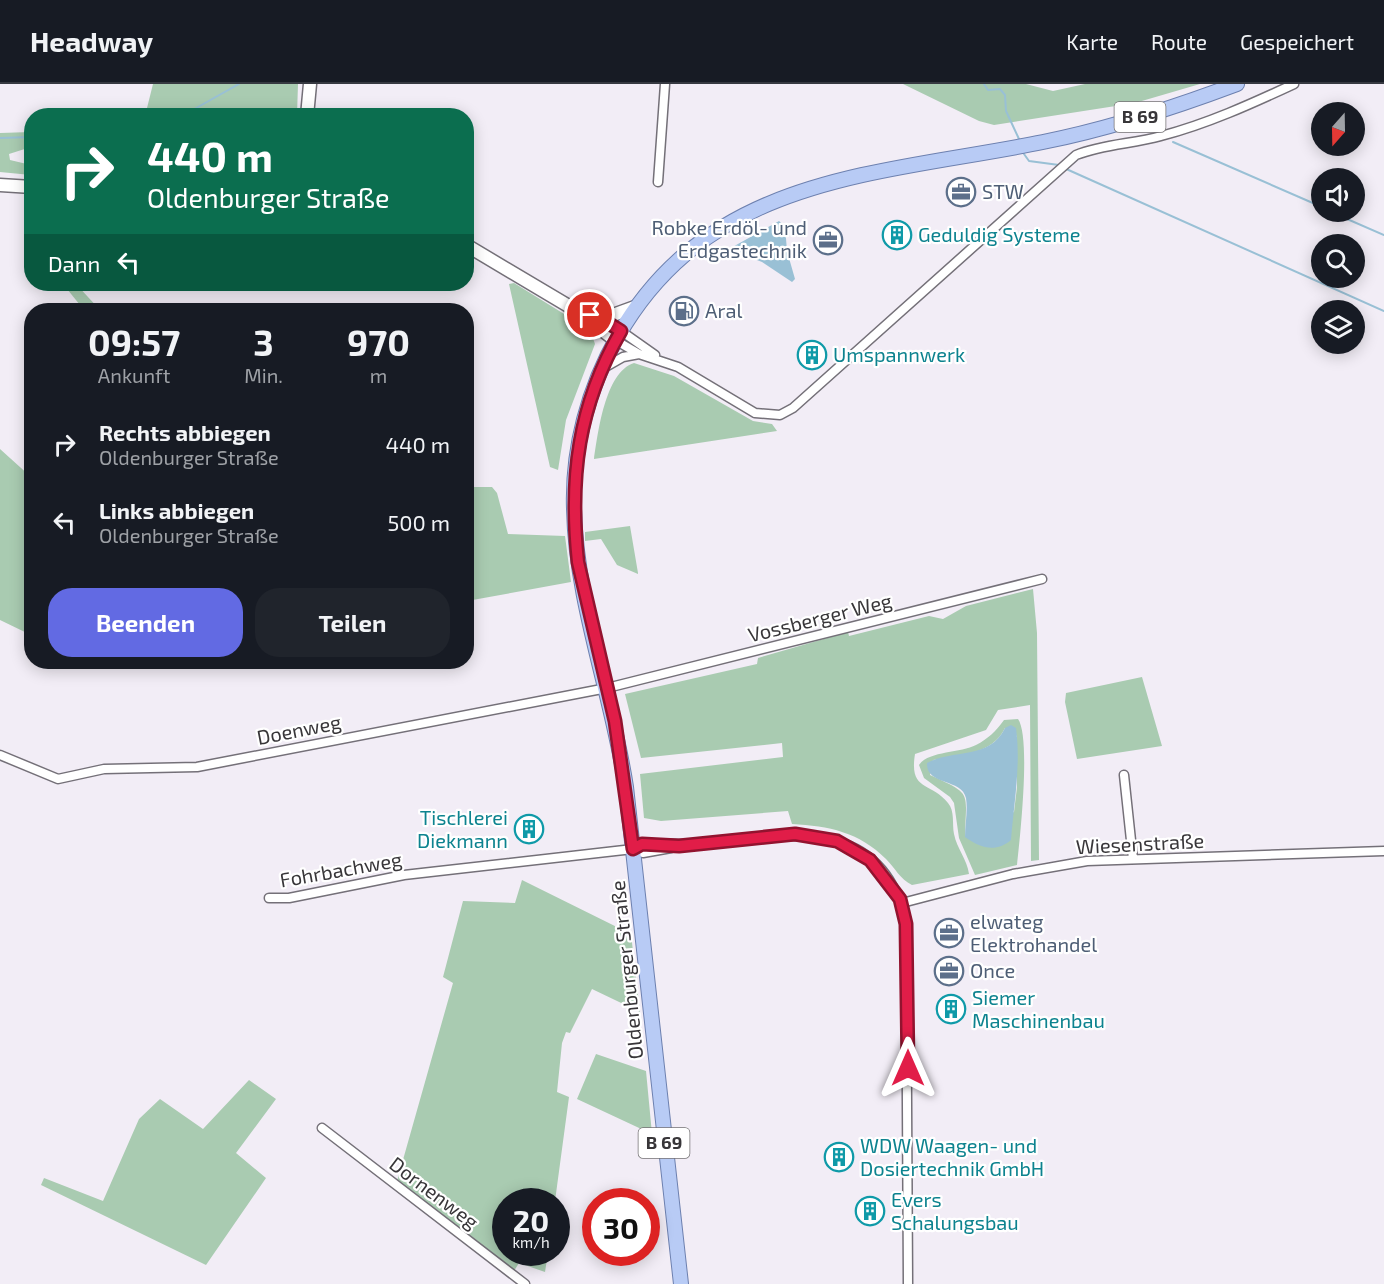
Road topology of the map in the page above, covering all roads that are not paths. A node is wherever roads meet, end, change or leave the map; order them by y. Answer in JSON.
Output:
{"nodes":[{"id":1,"x":310,"y":84,"type":"edge"},
{"id":2,"x":665,"y":84,"type":"edge"},
{"id":3,"x":1237,"y":84,"type":"edge"},
{"id":4,"x":1294,"y":84,"type":"edge"},
{"id":5,"x":308,"y":108,"type":"edge"},
{"id":6,"x":658,"y":182,"type":"dead end"},
{"id":7,"x":0,"y":185,"type":"edge"},
{"id":8,"x":24,"y":186,"type":"edge"},
{"id":9,"x":474,"y":250,"type":"edge"},
{"id":10,"x":635,"y":308,"type":"junction"},
{"id":11,"x":577,"y":311,"type":"junction"},
{"id":12,"x":602,"y":319,"type":"junction"},
{"id":13,"x":618,"y":336,"type":"junction"},
{"id":14,"x":639,"y":354,"type":"junction"},
{"id":15,"x":662,"y":360,"type":"junction"},
{"id":16,"x":602,"y":369,"type":"junction"},
{"id":17,"x":1042,"y":579,"type":"dead end"},
{"id":18,"x":607,"y":688,"type":"junction"},
{"id":19,"x":0,"y":755,"type":"edge"},
{"id":20,"x":1124,"y":775,"type":"dead end"},
{"id":21,"x":633,"y":849,"type":"junction"},
{"id":22,"x":1384,"y":851,"type":"edge"},
{"id":23,"x":1133,"y":859,"type":"junction"},
{"id":24,"x":269,"y":898,"type":"dead end"},
{"id":25,"x":902,"y":903,"type":"junction"},
{"id":26,"x":322,"y":1128,"type":"dead end"},
{"id":27,"x":525,"y":1284,"type":"edge"},
{"id":28,"x":681,"y":1284,"type":"edge"},
{"id":29,"x":908,"y":1284,"type":"edge"}],
"edges":[{"from":1,"to":5,"type":"main road"},
{"from":2,"to":6,"type":"street"},
{"from":3,"to":10,"type":"main road","number":"B 69"},
{"from":4,"to":15,"type":"street"},
{"from":7,"to":8,"type":"main road"},
{"from":9,"to":11,"type":"main road"},
{"from":10,"to":12,"type":"main road"},
{"from":10,"to":13,"type":"main road","number":"B 69"},
{"from":11,"to":12,"type":"main road"},
{"from":11,"to":13,"type":"main road"},
{"from":12,"to":13,"type":"main road"},
{"from":13,"to":14,"type":"street"},
{"from":13,"to":15,"type":"street"},
{"from":13,"to":16,"type":"main road","name":"Oldenburger Straße","number":"B 69"},
{"from":14,"to":15,"type":"street"},
{"from":14,"to":16,"type":"street"},
{"from":16,"to":18,"type":"main road","name":"Oldenburger Straße","number":"B 69"},
{"from":17,"to":18,"type":"street","name":"Vossberger Weg"},
{"from":18,"to":19,"type":"street","name":"Doenweg"},
{"from":18,"to":21,"type":"main road","name":"Oldenburger Straße","number":"B 69"},
{"from":20,"to":23,"type":"street"},
{"from":21,"to":24,"type":"street","name":"Fohrbachweg"},
{"from":21,"to":25,"type":"street","name":"Fohrbachweg"},
{"from":21,"to":28,"type":"main road","name":"Oldenburger Straße","number":"B 69"},
{"from":22,"to":23,"type":"street","name":"Wiesenstraße"},
{"from":23,"to":25,"type":"street","name":"Wiesenstraße"},
{"from":25,"to":29,"type":"street"},
{"from":26,"to":27,"type":"street","name":"Dornenweg"}]}
